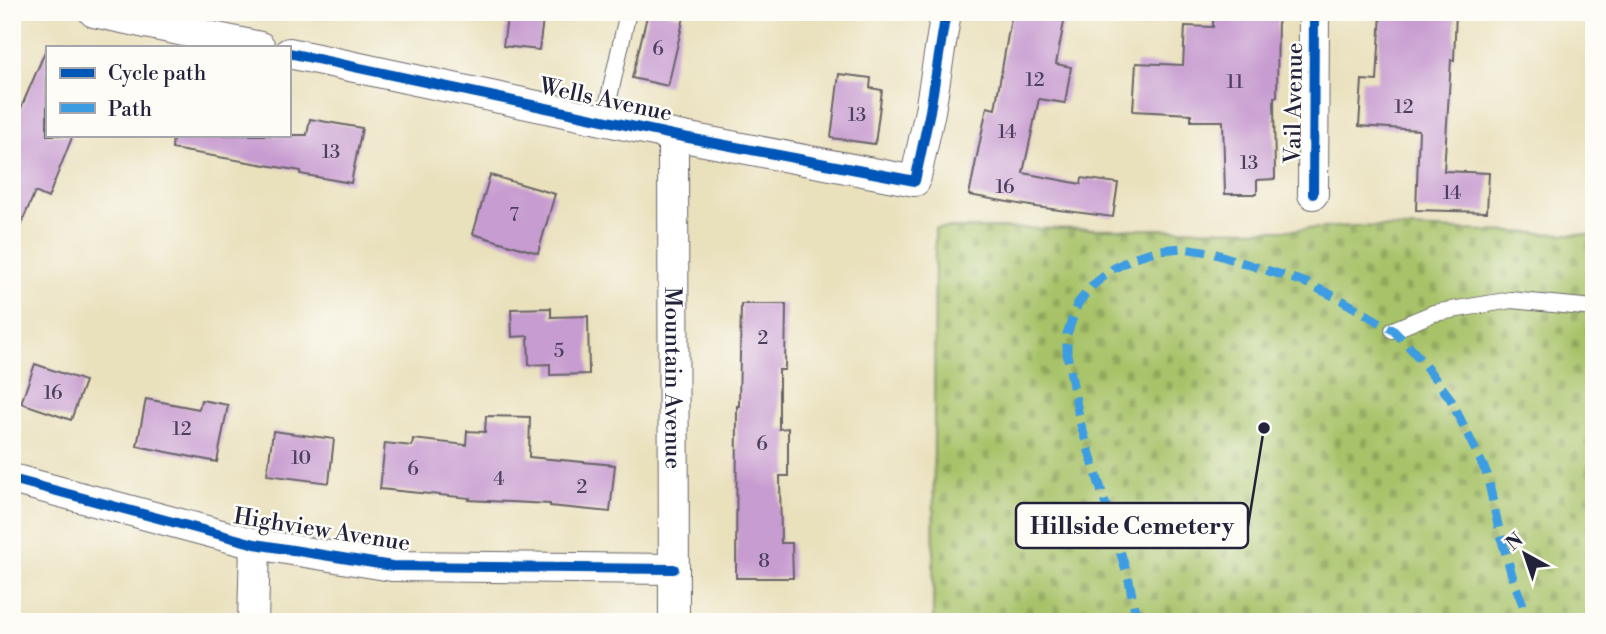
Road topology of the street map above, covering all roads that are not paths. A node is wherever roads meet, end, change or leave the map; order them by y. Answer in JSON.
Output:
{"nodes":[{"id":1,"x":94,"y":12,"type":"edge"},
{"id":2,"x":628,"y":12,"type":"edge"},
{"id":3,"x":946,"y":12,"type":"edge"},
{"id":4,"x":1314,"y":12,"type":"edge"},
{"id":5,"x":255,"y":46,"type":"edge"},
{"id":6,"x":290,"y":53,"type":"edge"},
{"id":7,"x":604,"y":120,"type":"junction"},
{"id":8,"x":673,"y":135,"type":"junction"},
{"id":9,"x":1313,"y":194,"type":"dead end"},
{"id":10,"x":1594,"y":309,"type":"edge"},
{"id":11,"x":1393,"y":330,"type":"dead end"},
{"id":12,"x":12,"y":479,"type":"edge"},
{"id":13,"x":255,"y":544,"type":"junction"},
{"id":14,"x":674,"y":569,"type":"junction"},
{"id":15,"x":253,"y":622,"type":"edge"},
{"id":16,"x":674,"y":622,"type":"edge"}],
"edges":[{"from":1,"to":5,"type":"street"},
{"from":2,"to":7,"type":"lane"},
{"from":3,"to":8,"type":"street","name":"Wells Avenue"},
{"from":4,"to":9,"type":"street","name":"Vail Avenue"},
{"from":6,"to":7,"type":"street","name":"Wells Avenue"},
{"from":7,"to":8,"type":"street","name":"Wells Avenue"},
{"from":8,"to":14,"type":"street","name":"Mountain Avenue"},
{"from":10,"to":11,"type":"lane"},
{"from":12,"to":13,"type":"street","name":"Highview Avenue"},
{"from":13,"to":14,"type":"street","name":"Highview Avenue"},
{"from":13,"to":15,"type":"street"},
{"from":14,"to":16,"type":"street","name":"Mountain Avenue"}]}
